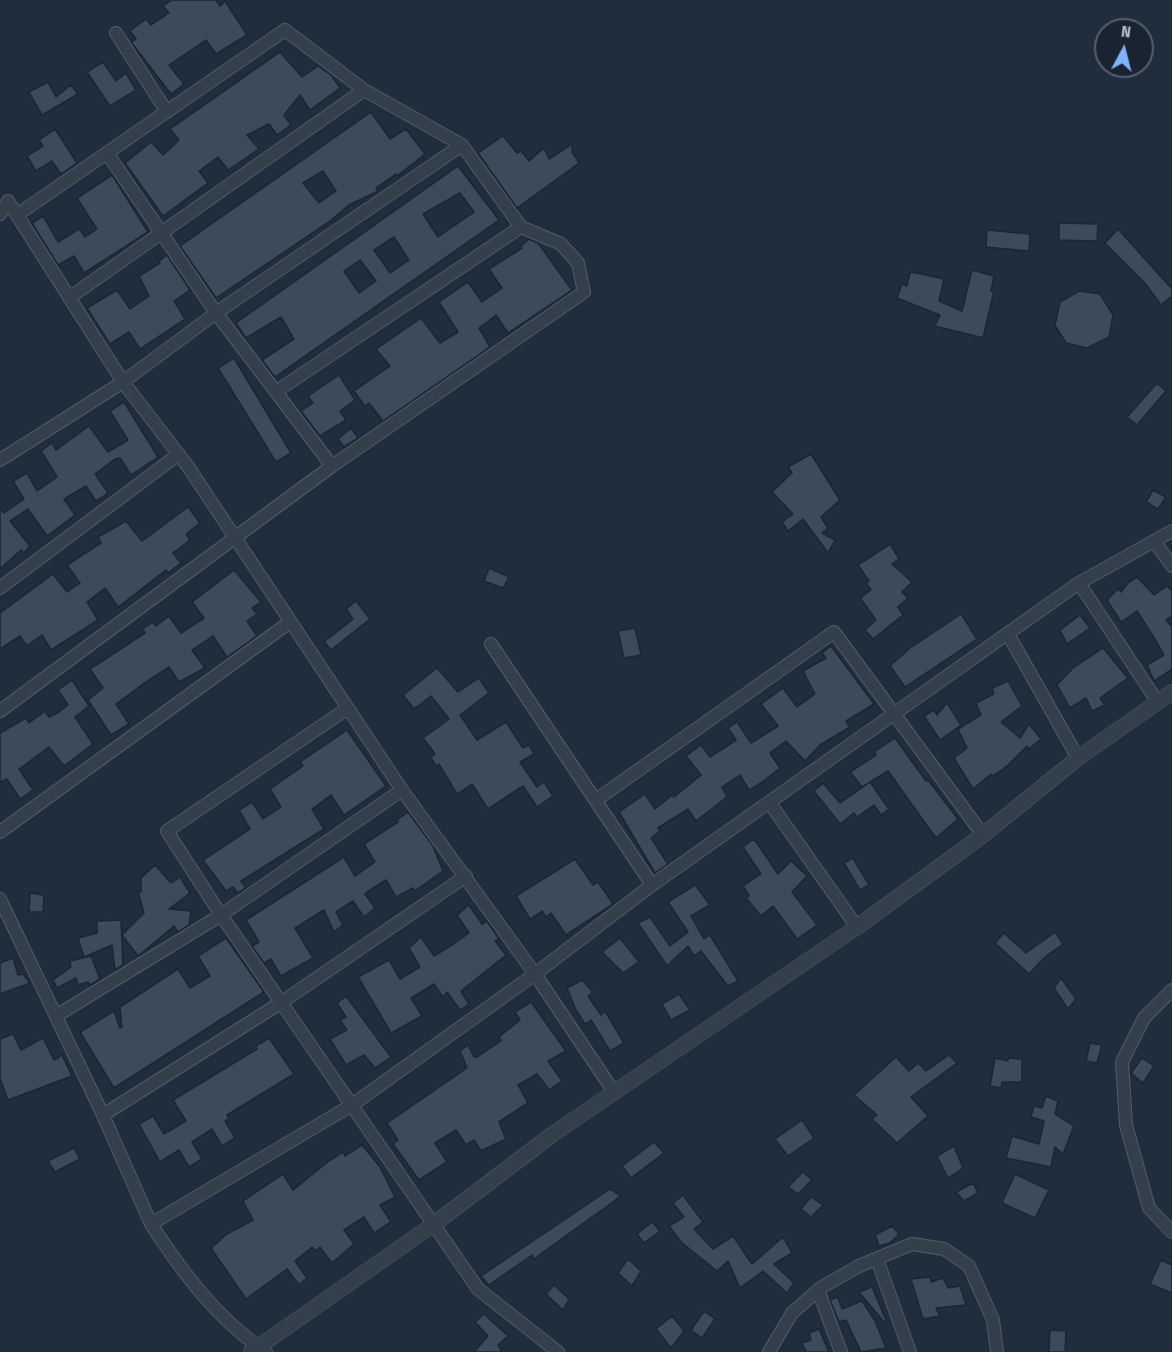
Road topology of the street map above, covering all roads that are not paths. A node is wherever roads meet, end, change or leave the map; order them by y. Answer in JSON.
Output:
{"nodes":[{"id":1,"x":116,"y":33,"type":"dead end"},
{"id":2,"x":364,"y":90,"type":"junction"},
{"id":3,"x":167,"y":112,"type":"junction"},
{"id":4,"x":462,"y":145,"type":"junction"},
{"id":5,"x":107,"y":153,"type":"junction"},
{"id":6,"x":0,"y":214,"type":"edge"},
{"id":7,"x":16,"y":215,"type":"junction"},
{"id":8,"x":521,"y":227,"type":"junction"},
{"id":9,"x":163,"y":235,"type":"junction"},
{"id":10,"x":69,"y":298,"type":"junction"},
{"id":11,"x":216,"y":314,"type":"junction"},
{"id":12,"x":123,"y":382,"type":"junction"},
{"id":13,"x":277,"y":391,"type":"junction"},
{"id":14,"x":179,"y":454,"type":"junction"},
{"id":15,"x":0,"y":460,"type":"edge"},
{"id":16,"x":332,"y":466,"type":"junction"},
{"id":17,"x":1172,"y":531,"type":"edge"},
{"id":18,"x":234,"y":538,"type":"junction"},
{"id":19,"x":1154,"y":541,"type":"junction"},
{"id":20,"x":1172,"y":566,"type":"edge"},
{"id":21,"x":1079,"y":583,"type":"junction"},
{"id":22,"x":0,"y":588,"type":"edge"},
{"id":23,"x":290,"y":622,"type":"junction"},
{"id":24,"x":1008,"y":634,"type":"junction"},
{"id":25,"x":491,"y":644,"type":"dead end"},
{"id":26,"x":1172,"y":692,"type":"edge"},
{"id":27,"x":1157,"y":701,"type":"junction"},
{"id":28,"x":348,"y":708,"type":"junction"},
{"id":29,"x":0,"y":711,"type":"edge"},
{"id":30,"x":895,"y":715,"type":"junction"},
{"id":31,"x":1078,"y":758,"type":"junction"},
{"id":32,"x":402,"y":790,"type":"junction"},
{"id":33,"x":596,"y":800,"type":"junction"},
{"id":34,"x":769,"y":802,"type":"junction"},
{"id":35,"x":0,"y":832,"type":"edge"},
{"id":36,"x":982,"y":835,"type":"junction"},
{"id":37,"x":465,"y":876,"type":"junction"},
{"id":38,"x":652,"y":885,"type":"junction"},
{"id":39,"x":0,"y":899,"type":"edge"},
{"id":40,"x":221,"y":915,"type":"junction"},
{"id":41,"x":857,"y":927,"type":"junction"},
{"id":42,"x":535,"y":974,"type":"junction"},
{"id":43,"x":1172,"y":990,"type":"edge"},
{"id":44,"x":282,"y":1002,"type":"junction"},
{"id":45,"x":56,"y":1016,"type":"junction"},
{"id":46,"x":614,"y":1092,"type":"junction"},
{"id":47,"x":352,"y":1105,"type":"junction"},
{"id":48,"x":103,"y":1115,"type":"junction"},
{"id":49,"x":152,"y":1224,"type":"junction"},
{"id":50,"x":434,"y":1224,"type":"junction"},
{"id":51,"x":1172,"y":1232,"type":"edge"},
{"id":52,"x":877,"y":1259,"type":"junction"},
{"id":53,"x":818,"y":1290,"type":"junction"},
{"id":54,"x":258,"y":1350,"type":"edge"},
{"id":55,"x":771,"y":1351,"type":"edge"},
{"id":56,"x":558,"y":1352,"type":"edge"},
{"id":57,"x":841,"y":1352,"type":"edge"},
{"id":58,"x":910,"y":1352,"type":"edge"},
{"id":59,"x":997,"y":1352,"type":"edge"}],
"edges":[{"from":1,"to":3,"type":"street"},
{"from":2,"to":3,"type":"street"},
{"from":2,"to":4,"type":"street"},
{"from":2,"to":9,"type":"street"},
{"from":3,"to":5,"type":"street"},
{"from":4,"to":8,"type":"street"},
{"from":4,"to":11,"type":"street"},
{"from":5,"to":7,"type":"street"},
{"from":5,"to":9,"type":"street"},
{"from":6,"to":7,"type":"street"},
{"from":7,"to":10,"type":"street"},
{"from":8,"to":13,"type":"street"},
{"from":8,"to":16,"type":"street"},
{"from":9,"to":10,"type":"street"},
{"from":9,"to":11,"type":"street"},
{"from":10,"to":12,"type":"street"},
{"from":11,"to":12,"type":"street"},
{"from":11,"to":13,"type":"street"},
{"from":12,"to":14,"type":"street"},
{"from":12,"to":15,"type":"street"},
{"from":13,"to":16,"type":"street"},
{"from":14,"to":18,"type":"street"},
{"from":14,"to":22,"type":"street"},
{"from":16,"to":18,"type":"street"},
{"from":17,"to":19,"type":"street"},
{"from":18,"to":23,"type":"street"},
{"from":18,"to":29,"type":"street"},
{"from":19,"to":20,"type":"street"},
{"from":19,"to":21,"type":"street"},
{"from":21,"to":24,"type":"street"},
{"from":21,"to":27,"type":"street"},
{"from":23,"to":28,"type":"street"},
{"from":23,"to":35,"type":"street"},
{"from":24,"to":30,"type":"street"},
{"from":24,"to":31,"type":"street"},
{"from":25,"to":33,"type":"street"},
{"from":26,"to":27,"type":"street"},
{"from":27,"to":31,"type":"street"},
{"from":28,"to":32,"type":"street"},
{"from":28,"to":40,"type":"street"},
{"from":30,"to":33,"type":"street"},
{"from":30,"to":34,"type":"street"},
{"from":30,"to":36,"type":"street"},
{"from":31,"to":36,"type":"street"},
{"from":32,"to":37,"type":"street"},
{"from":32,"to":40,"type":"street"},
{"from":33,"to":38,"type":"street"},
{"from":34,"to":38,"type":"street"},
{"from":34,"to":41,"type":"street"},
{"from":36,"to":41,"type":"street"},
{"from":37,"to":42,"type":"street"},
{"from":37,"to":44,"type":"street"},
{"from":38,"to":42,"type":"street"},
{"from":39,"to":45,"type":"street"},
{"from":40,"to":44,"type":"street"},
{"from":40,"to":45,"type":"street"},
{"from":41,"to":46,"type":"street"},
{"from":42,"to":46,"type":"street"},
{"from":42,"to":47,"type":"street"},
{"from":43,"to":51,"type":"street"},
{"from":44,"to":47,"type":"street"},
{"from":44,"to":48,"type":"street"},
{"from":45,"to":48,"type":"street"},
{"from":46,"to":50,"type":"street"},
{"from":47,"to":49,"type":"street"},
{"from":47,"to":50,"type":"street"},
{"from":48,"to":49,"type":"street"},
{"from":49,"to":54,"type":"street"},
{"from":50,"to":54,"type":"street"},
{"from":50,"to":56,"type":"street"},
{"from":52,"to":53,"type":"street"},
{"from":52,"to":58,"type":"street"},
{"from":52,"to":59,"type":"street"},
{"from":53,"to":55,"type":"street"},
{"from":53,"to":57,"type":"street"}]}
